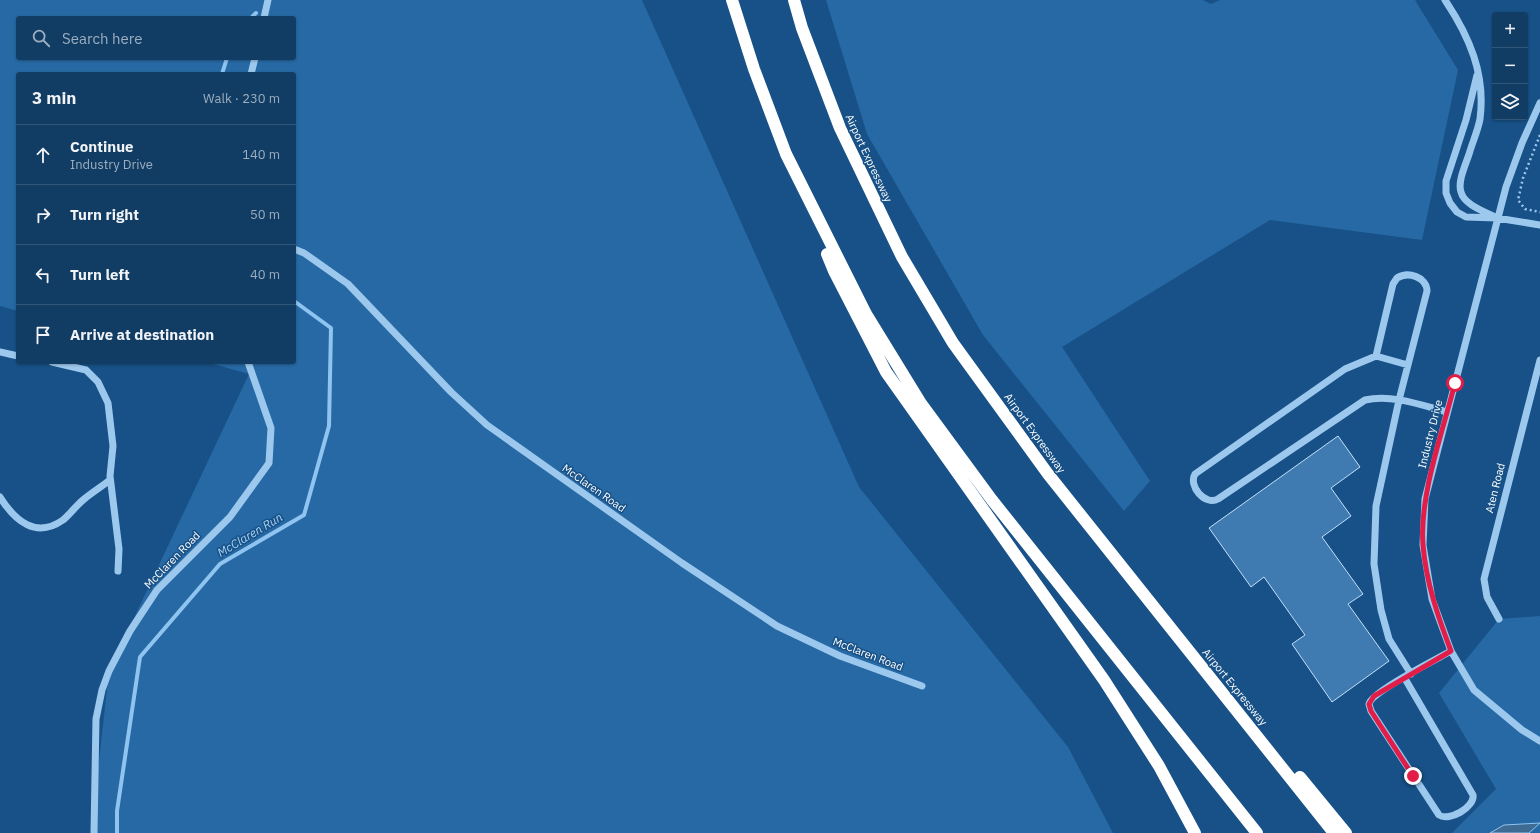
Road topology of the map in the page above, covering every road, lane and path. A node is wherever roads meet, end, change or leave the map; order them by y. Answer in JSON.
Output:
{"nodes":[{"id":1,"x":268,"y":0,"type":"edge"},
{"id":2,"x":732,"y":0,"type":"edge"},
{"id":3,"x":794,"y":0,"type":"edge"},
{"id":4,"x":1445,"y":0,"type":"edge"},
{"id":5,"x":264,"y":16,"type":"edge"},
{"id":6,"x":254,"y":60,"type":"edge"},
{"id":7,"x":252,"y":72,"type":"edge"},
{"id":8,"x":1477,"y":73,"type":"junction"},
{"id":9,"x":1540,"y":103,"type":"edge"},
{"id":10,"x":1540,"y":135,"type":"edge"},
{"id":11,"x":1456,"y":151,"type":"junction"},
{"id":12,"x":786,"y":154,"type":"junction"},
{"id":13,"x":1469,"y":155,"type":"junction"},
{"id":14,"x":1540,"y":212,"type":"edge"},
{"id":15,"x":1497,"y":218,"type":"junction"},
{"id":16,"x":1540,"y":224,"type":"edge"},
{"id":17,"x":296,"y":250,"type":"edge"},
{"id":18,"x":0,"y":352,"type":"edge"},
{"id":19,"x":16,"y":356,"type":"edge"},
{"id":20,"x":1376,"y":356,"type":"junction"},
{"id":21,"x":1540,"y":360,"type":"edge"},
{"id":22,"x":60,"y":364,"type":"edge"},
{"id":23,"x":249,"y":364,"type":"edge"},
{"id":24,"x":1408,"y":365,"type":"junction"},
{"id":25,"x":1399,"y":400,"type":"junction"},
{"id":26,"x":1447,"y":412,"type":"junction"},
{"id":27,"x":1048,"y":474,"type":"junction"},
{"id":28,"x":110,"y":480,"type":"junction"},
{"id":29,"x":0,"y":497,"type":"edge"},
{"id":30,"x":118,"y":570,"type":"dead end"},
{"id":31,"x":1499,"y":619,"type":"dead end"},
{"id":32,"x":1451,"y":651,"type":"junction"},
{"id":33,"x":1407,"y":675,"type":"junction"},
{"id":34,"x":922,"y":686,"type":"dead end"},
{"id":35,"x":1540,"y":741,"type":"edge"},
{"id":36,"x":94,"y":833,"type":"edge"},
{"id":37,"x":1195,"y":833,"type":"edge"},
{"id":38,"x":1256,"y":833,"type":"edge"},
{"id":39,"x":1334,"y":833,"type":"edge"},
{"id":40,"x":1346,"y":833,"type":"edge"}],
"edges":[{"from":1,"to":5,"type":"street"},
{"from":2,"to":12,"type":"highway"},
{"from":3,"to":27,"type":"highway","name":"Airport Expressway"},
{"from":4,"to":8,"type":"street"},
{"from":6,"to":7,"type":"street"},
{"from":8,"to":11,"type":"street"},
{"from":8,"to":13,"type":"street"},
{"from":9,"to":15,"type":"street","name":"Industry Drive"},
{"from":10,"to":14,"type":"path"},
{"from":11,"to":13,"type":"street"},
{"from":11,"to":15,"type":"street"},
{"from":12,"to":37,"type":"highway"},
{"from":12,"to":38,"type":"highway"},
{"from":13,"to":15,"type":"street"},
{"from":15,"to":16,"type":"street"},
{"from":15,"to":26,"type":"street","name":"Industry Drive"},
{"from":17,"to":34,"type":"street","name":"McClaren Road"},
{"from":18,"to":19,"type":"street"},
{"from":20,"to":24,"type":"street"},
{"from":20,"to":24,"type":"street"},
{"from":20,"to":25,"type":"street"},
{"from":21,"to":31,"type":"street","name":"Aten Road"},
{"from":22,"to":28,"type":"street"},
{"from":23,"to":36,"type":"street","name":"McClaren Road"},
{"from":24,"to":25,"type":"street"},
{"from":25,"to":26,"type":"street"},
{"from":25,"to":33,"type":"street"},
{"from":26,"to":32,"type":"street","name":"Industry Drive"},
{"from":27,"to":39,"type":"highway","name":"Airport Expressway"},
{"from":27,"to":40,"type":"highway"},
{"from":28,"to":29,"type":"street"},
{"from":28,"to":30,"type":"street"},
{"from":32,"to":33,"type":"street"},
{"from":32,"to":35,"type":"street","name":"Industry Drive"},
{"from":33,"to":33,"type":"street"}]}
